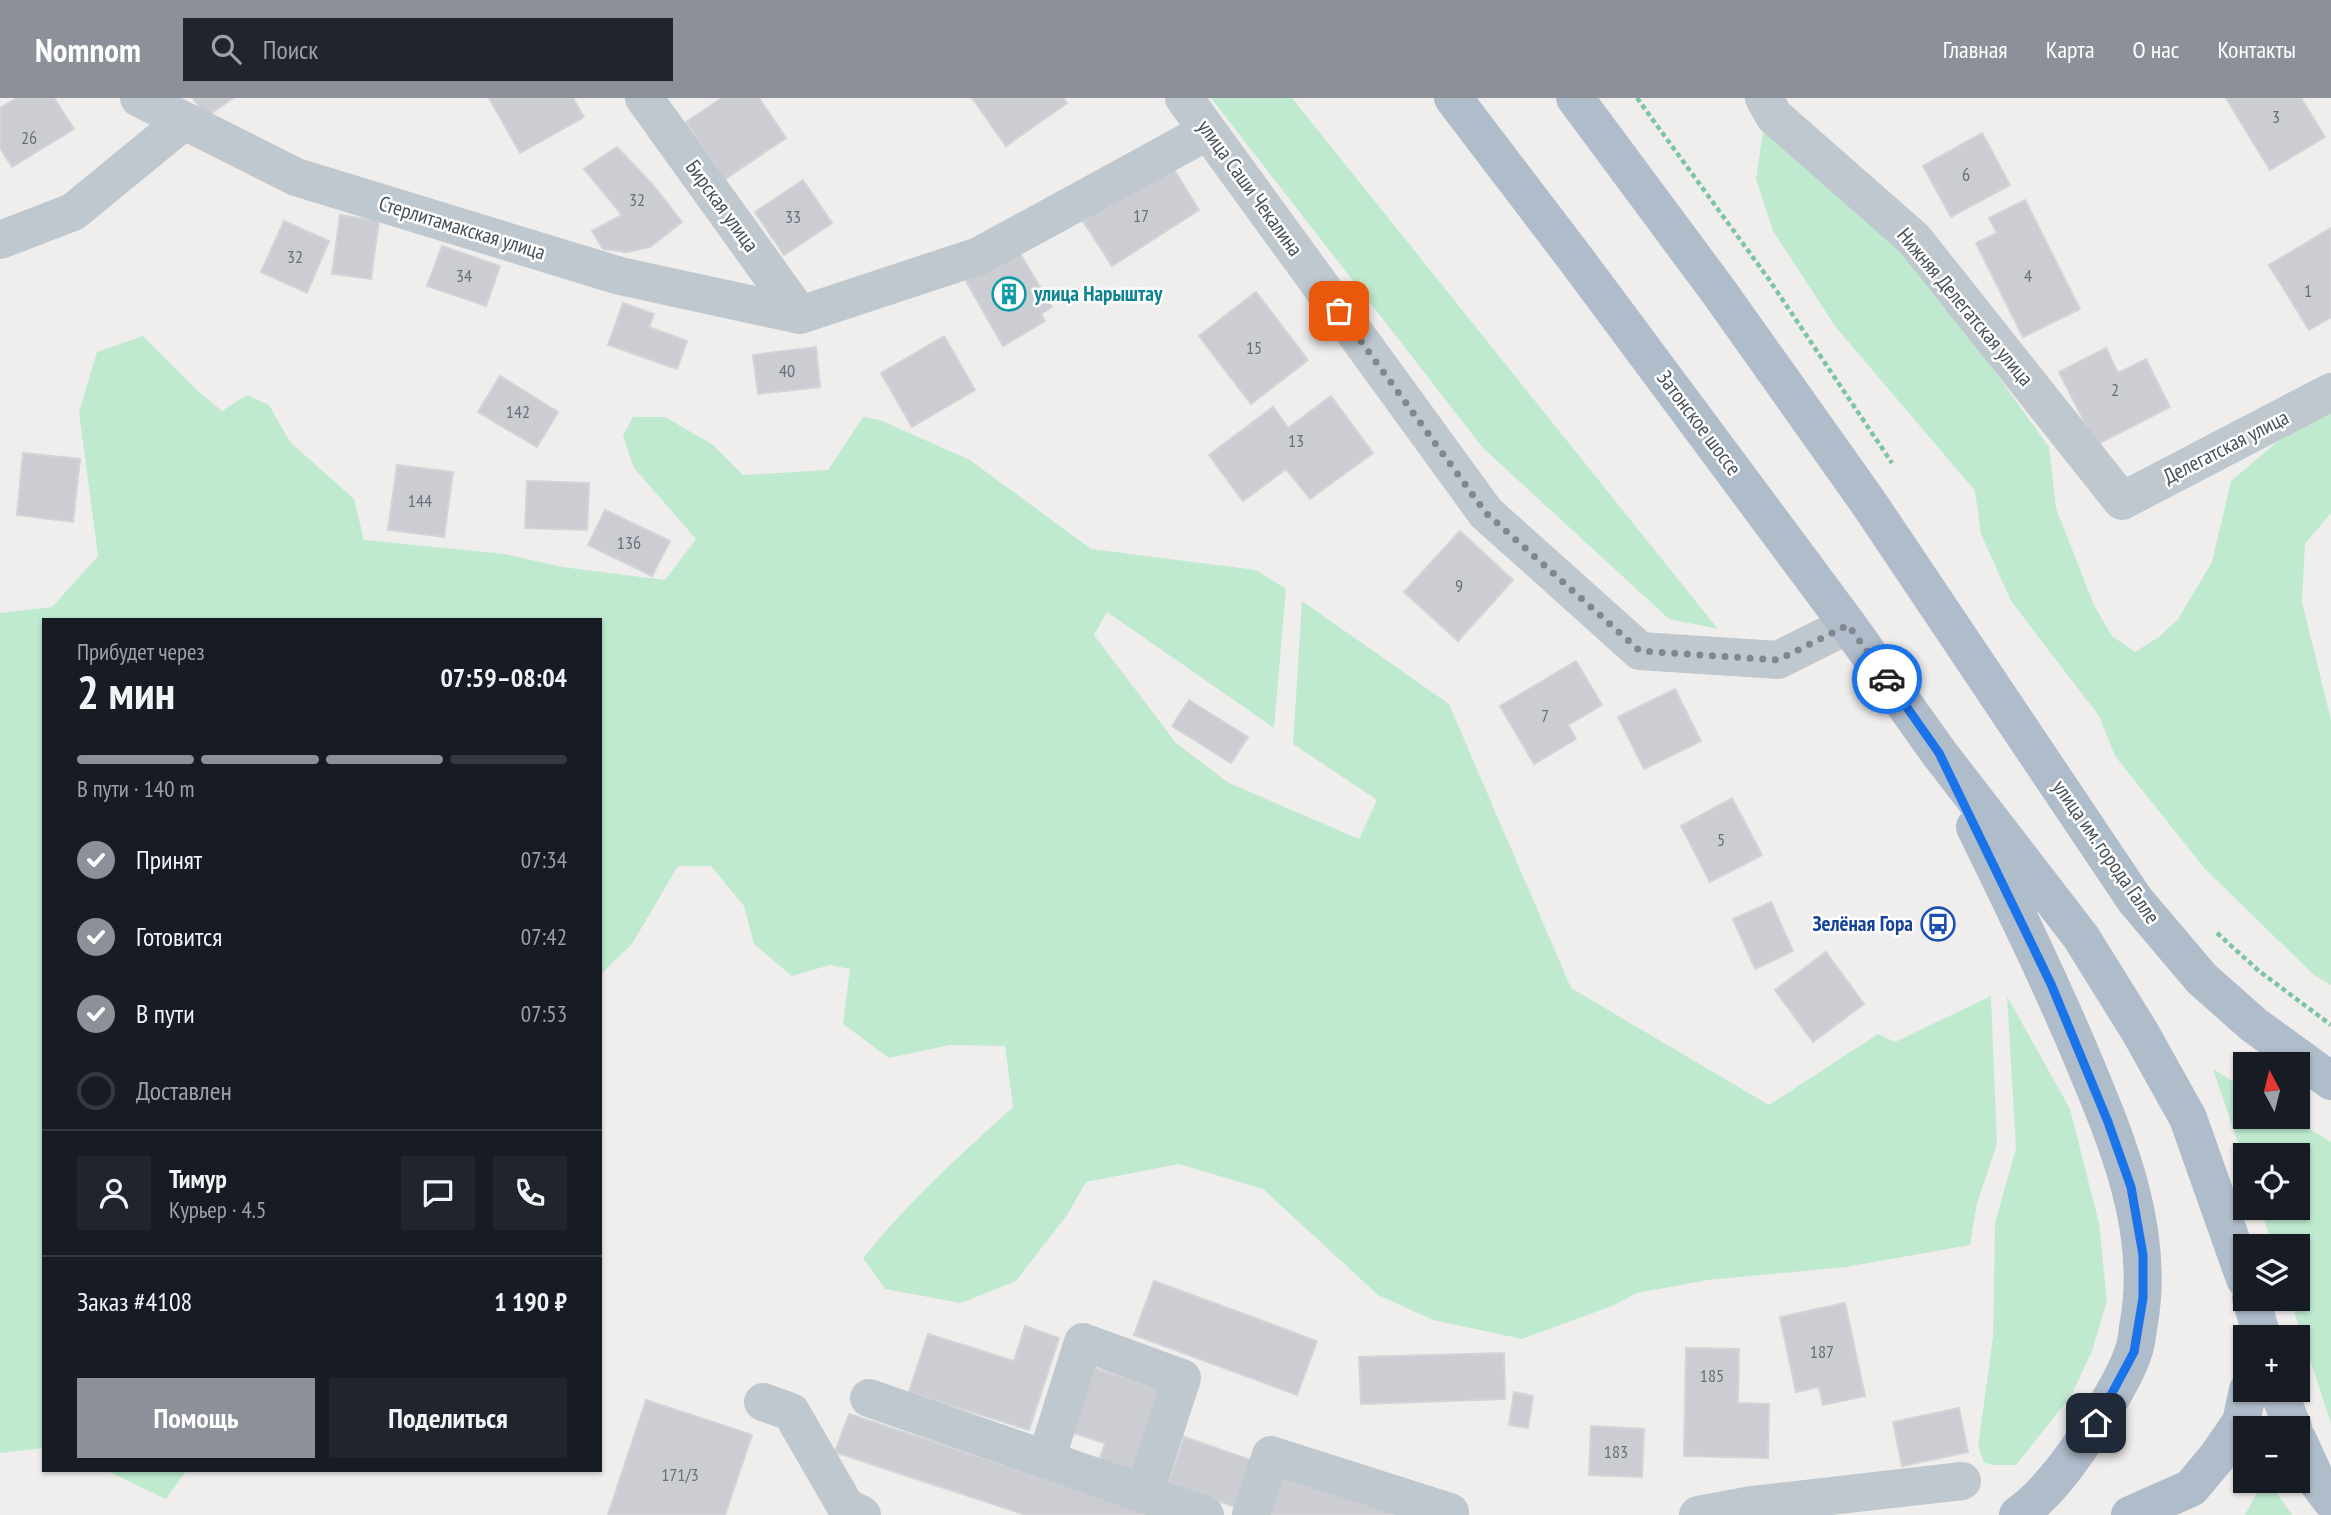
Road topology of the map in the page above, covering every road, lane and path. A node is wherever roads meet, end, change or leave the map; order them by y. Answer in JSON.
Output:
{"nodes":[{"id":1,"x":139,"y":98,"type":"edge"},
{"id":2,"x":644,"y":98,"type":"edge"},
{"id":3,"x":1184,"y":98,"type":"edge"},
{"id":4,"x":1453,"y":98,"type":"edge"},
{"id":5,"x":1575,"y":98,"type":"edge"},
{"id":6,"x":1637,"y":98,"type":"edge"},
{"id":7,"x":1764,"y":98,"type":"edge"},
{"id":8,"x":184,"y":121,"type":"junction"},
{"id":9,"x":1208,"y":131,"type":"junction"},
{"id":10,"x":0,"y":240,"type":"edge"},
{"id":11,"x":800,"y":315,"type":"junction"},
{"id":12,"x":2331,"y":393,"type":"edge"},
{"id":13,"x":1896,"y":469,"type":"dead end"},
{"id":14,"x":2122,"y":501,"type":"joint"},
{"id":15,"x":1848,"y":625,"type":"junction"},
{"id":16,"x":1939,"y":753,"type":"junction"},
{"id":17,"x":2216,"y":932,"type":"dead end"},
{"id":18,"x":2331,"y":1025,"type":"edge"},
{"id":19,"x":2331,"y":1081,"type":"edge"},
{"id":20,"x":2233,"y":1245,"type":"edge"},
{"id":21,"x":869,"y":1398,"type":"dead end"},
{"id":22,"x":763,"y":1402,"type":"dead end"},
{"id":23,"x":2245,"y":1402,"type":"edge"},
{"id":24,"x":1046,"y":1460,"type":"junction"},
{"id":25,"x":2310,"y":1467,"type":"edge"},
{"id":26,"x":1962,"y":1481,"type":"dead end"},
{"id":27,"x":1144,"y":1494,"type":"junction"},
{"id":28,"x":2331,"y":1500,"type":"edge"},
{"id":29,"x":862,"y":1515,"type":"edge"},
{"id":30,"x":1205,"y":1515,"type":"edge"},
{"id":31,"x":1251,"y":1515,"type":"edge"},
{"id":32,"x":1450,"y":1515,"type":"edge"},
{"id":33,"x":1698,"y":1515,"type":"edge"},
{"id":34,"x":2018,"y":1515,"type":"edge"},
{"id":35,"x":2130,"y":1515,"type":"edge"}],
"edges":[{"from":1,"to":8,"type":"street","name":"Стерлитамакская улица"},
{"from":2,"to":11,"type":"street","name":"Бирская улица"},
{"from":3,"to":9,"type":"street","name":"улица Саши Чекалина"},
{"from":4,"to":15,"type":"main road","name":"Затонское шоссе"},
{"from":5,"to":19,"type":"main road","name":"улица им. города Галле"},
{"from":6,"to":13,"type":"path"},
{"from":7,"to":14,"type":"street","name":"Нижняя Делегатская улица"},
{"from":8,"to":10,"type":"street"},
{"from":8,"to":11,"type":"street","name":"Стерлитамакская улица"},
{"from":9,"to":11,"type":"street"},
{"from":9,"to":15,"type":"street","name":"улица Саши Чекалина"},
{"from":12,"to":14,"type":"street","name":"Делегатская улица"},
{"from":15,"to":16,"type":"main road","name":"Затонское шоссе"},
{"from":16,"to":20,"type":"main road"},
{"from":16,"to":34,"type":"main road"},
{"from":17,"to":18,"type":"path"},
{"from":21,"to":24,"type":"street"},
{"from":22,"to":29,"type":"street"},
{"from":23,"to":35,"type":"main road"},
{"from":24,"to":27,"type":"street"},
{"from":24,"to":27,"type":"street"},
{"from":25,"to":28,"type":"main road"},
{"from":26,"to":33,"type":"street"},
{"from":27,"to":30,"type":"street"},
{"from":31,"to":32,"type":"street"}]}
